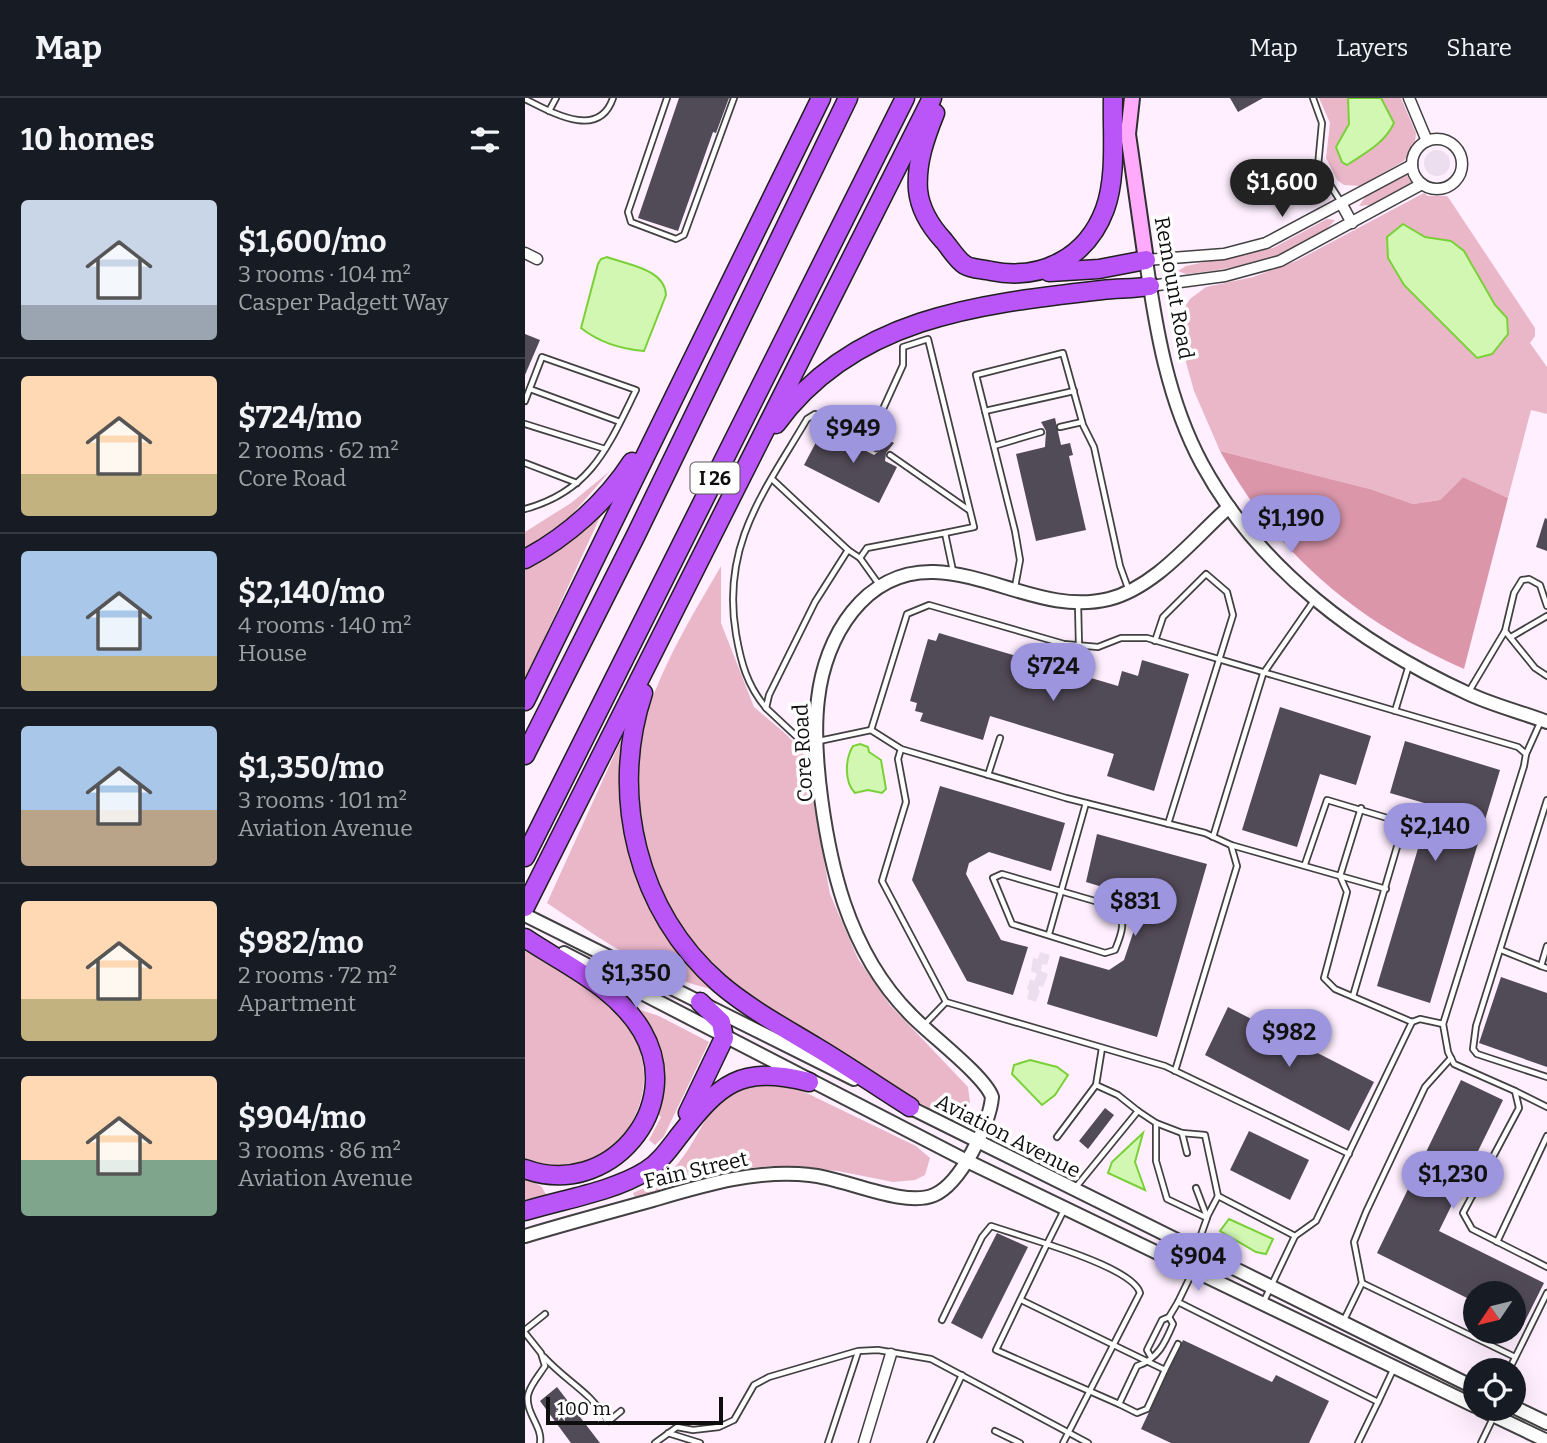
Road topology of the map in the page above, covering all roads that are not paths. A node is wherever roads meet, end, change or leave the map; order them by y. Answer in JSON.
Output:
{"nodes":[{"id":1,"x":556,"y":98,"type":"edge"},
{"id":2,"x":613,"y":98,"type":"edge"},
{"id":3,"x":667,"y":98,"type":"edge"},
{"id":4,"x":734,"y":98,"type":"edge"},
{"id":5,"x":813,"y":98,"type":"edge"},
{"id":6,"x":821,"y":98,"type":"edge"},
{"id":7,"x":848,"y":98,"type":"edge"},
{"id":8,"x":905,"y":98,"type":"edge"},
{"id":9,"x":932,"y":98,"type":"edge"},
{"id":10,"x":940,"y":98,"type":"edge"},
{"id":11,"x":1113,"y":98,"type":"edge"},
{"id":12,"x":1132,"y":98,"type":"edge"},
{"id":13,"x":1313,"y":98,"type":"edge"},
{"id":14,"x":1409,"y":98,"type":"edge"},
{"id":15,"x":525,"y":99,"type":"edge"},
{"id":16,"x":549,"y":111,"type":"junction"},
{"id":17,"x":1128,"y":134,"type":"junction"},
{"id":18,"x":1427,"y":141,"type":"junction"},
{"id":19,"x":1412,"y":165,"type":"junction"},
{"id":20,"x":783,"y":170,"type":"junction"},
{"id":21,"x":1422,"y":184,"type":"junction"},
{"id":22,"x":1342,"y":203,"type":"junction"},
{"id":23,"x":1352,"y":223,"type":"junction"},
{"id":24,"x":525,"y":253,"type":"edge"},
{"id":25,"x":537,"y":259,"type":"dead end"},
{"id":26,"x":1146,"y":260,"type":"junction"},
{"id":27,"x":1036,"y":272,"type":"junction"},
{"id":28,"x":1150,"y":286,"type":"junction"},
{"id":29,"x":688,"y":365,"type":"junction"},
{"id":30,"x":530,"y":389,"type":"junction"},
{"id":31,"x":1073,"y":391,"type":"junction"},
{"id":32,"x":525,"y":401,"type":"edge"},
{"id":33,"x":985,"y":411,"type":"junction"},
{"id":34,"x":620,"y":422,"type":"junction"},
{"id":35,"x":1082,"y":422,"type":"junction"},
{"id":36,"x":525,"y":425,"type":"edge"},
{"id":37,"x":1060,"y":427,"type":"dead end"},
{"id":38,"x":1041,"y":432,"type":"dead end"},
{"id":39,"x":870,"y":434,"type":"junction"},
{"id":40,"x":994,"y":446,"type":"junction"},
{"id":41,"x":876,"y":448,"type":"dead end"},
{"id":42,"x":605,"y":449,"type":"junction"},
{"id":43,"x":890,"y":455,"type":"dead end"},
{"id":44,"x":525,"y":463,"type":"edge"},
{"id":45,"x":772,"y":479,"type":"junction"},
{"id":46,"x":577,"y":483,"type":"junction"},
{"id":47,"x":1229,"y":507,"type":"junction"},
{"id":48,"x":525,"y":509,"type":"edge"},
{"id":49,"x":724,"y":511,"type":"junction"},
{"id":50,"x":970,"y":511,"type":"junction"},
{"id":51,"x":945,"y":533,"type":"junction"},
{"id":52,"x":848,"y":550,"type":"junction"},
{"id":53,"x":860,"y":558,"type":"junction"},
{"id":54,"x":525,"y":559,"type":"edge"},
{"id":55,"x":954,"y":575,"type":"junction"},
{"id":56,"x":880,"y":586,"type":"junction"},
{"id":57,"x":1015,"y":590,"type":"junction"},
{"id":58,"x":1129,"y":592,"type":"junction"},
{"id":59,"x":1316,"y":599,"type":"junction"},
{"id":60,"x":1078,"y":603,"type":"junction"},
{"id":61,"x":1547,"y":606,"type":"edge"},
{"id":62,"x":676,"y":607,"type":"junction"},
{"id":63,"x":1547,"y":616,"type":"edge"},
{"id":64,"x":1505,"y":631,"type":"junction"},
{"id":65,"x":1511,"y":638,"type":"junction"},
{"id":66,"x":1155,"y":641,"type":"junction"},
{"id":67,"x":1079,"y":646,"type":"junction"},
{"id":68,"x":1218,"y":661,"type":"junction"},
{"id":69,"x":1409,"y":662,"type":"junction"},
{"id":70,"x":1263,"y":674,"type":"junction"},
{"id":71,"x":1547,"y":676,"type":"edge"},
{"id":72,"x":1468,"y":693,"type":"junction"},
{"id":73,"x":525,"y":701,"type":"edge"},
{"id":74,"x":766,"y":708,"type":"junction"},
{"id":75,"x":1395,"y":711,"type":"junction"},
{"id":76,"x":1544,"y":721,"type":"edge"},
{"id":77,"x":871,"y":730,"type":"junction"},
{"id":78,"x":1000,"y":738,"type":"dead end"},
{"id":79,"x":818,"y":746,"type":"junction"},
{"id":80,"x":901,"y":750,"type":"junction"},
{"id":81,"x":1525,"y":754,"type":"junction"},
{"id":82,"x":525,"y":755,"type":"edge"},
{"id":83,"x":988,"y":775,"type":"junction"},
{"id":84,"x":1547,"y":800,"type":"edge"},
{"id":85,"x":1086,"y":803,"type":"junction"},
{"id":86,"x":1361,"y":808,"type":"junction"},
{"id":87,"x":1168,"y":824,"type":"junction"},
{"id":88,"x":1213,"y":837,"type":"junction"},
{"id":89,"x":1231,"y":845,"type":"junction"},
{"id":90,"x":525,"y":857,"type":"edge"},
{"id":91,"x":1305,"y":864,"type":"junction"},
{"id":92,"x":1340,"y":876,"type":"junction"},
{"id":93,"x":1061,"y":890,"type":"junction"},
{"id":94,"x":1386,"y":890,"type":"junction"},
{"id":95,"x":525,"y":907,"type":"edge"},
{"id":96,"x":525,"y":915,"type":"edge"},
{"id":97,"x":1049,"y":934,"type":"junction"},
{"id":98,"x":525,"y":936,"type":"edge"},
{"id":99,"x":1547,"y":946,"type":"edge"},
{"id":100,"x":1501,"y":950,"type":"junction"},
{"id":101,"x":562,"y":957,"type":"junction"},
{"id":102,"x":1544,"y":967,"type":"edge"},
{"id":103,"x":1353,"y":996,"type":"junction"},
{"id":104,"x":700,"y":1002,"type":"junction"},
{"id":105,"x":946,"y":1002,"type":"junction"},
{"id":106,"x":1412,"y":1022,"type":"junction"},
{"id":107,"x":1443,"y":1024,"type":"junction"},
{"id":108,"x":923,"y":1027,"type":"junction"},
{"id":109,"x":724,"y":1038,"type":"junction"},
{"id":110,"x":1102,"y":1048,"type":"junction"},
{"id":111,"x":1451,"y":1058,"type":"junction"},
{"id":112,"x":1175,"y":1071,"type":"junction"},
{"id":113,"x":1547,"y":1077,"type":"edge"},
{"id":114,"x":809,"y":1082,"type":"junction"},
{"id":115,"x":1096,"y":1085,"type":"junction"},
{"id":116,"x":1515,"y":1091,"type":"junction"},
{"id":117,"x":909,"y":1107,"type":"junction"},
{"id":118,"x":1547,"y":1107,"type":"edge"},
{"id":119,"x":1137,"y":1111,"type":"junction"},
{"id":120,"x":1156,"y":1123,"type":"junction"},
{"id":121,"x":1182,"y":1133,"type":"junction"},
{"id":122,"x":1547,"y":1136,"type":"edge"},
{"id":123,"x":1057,"y":1137,"type":"dead end"},
{"id":124,"x":677,"y":1138,"type":"junction"},
{"id":125,"x":976,"y":1142,"type":"junction"},
{"id":126,"x":1187,"y":1153,"type":"dead end"},
{"id":127,"x":1349,"y":1154,"type":"junction"},
{"id":128,"x":967,"y":1161,"type":"junction"},
{"id":129,"x":525,"y":1169,"type":"edge"},
{"id":130,"x":1196,"y":1188,"type":"dead end"},
{"id":131,"x":1073,"y":1191,"type":"junction"},
{"id":132,"x":1218,"y":1196,"type":"junction"},
{"id":133,"x":1064,"y":1209,"type":"junction"},
{"id":134,"x":525,"y":1211,"type":"edge"},
{"id":135,"x":1207,"y":1218,"type":"junction"},
{"id":136,"x":525,"y":1236,"type":"edge"},
{"id":137,"x":1295,"y":1236,"type":"junction"},
{"id":138,"x":1497,"y":1242,"type":"junction"},
{"id":139,"x":1047,"y":1244,"type":"junction"},
{"id":140,"x":1195,"y":1252,"type":"junction"},
{"id":141,"x":1547,"y":1267,"type":"edge"},
{"id":142,"x":1192,"y":1272,"type":"junction"},
{"id":143,"x":1362,"y":1283,"type":"junction"},
{"id":144,"x":1272,"y":1290,"type":"junction"},
{"id":145,"x":1547,"y":1293,"type":"edge"},
{"id":146,"x":1021,"y":1300,"type":"junction"},
{"id":147,"x":1178,"y":1302,"type":"junction"},
{"id":148,"x":1262,"y":1305,"type":"junction"},
{"id":149,"x":545,"y":1314,"type":"dead end"},
{"id":150,"x":1169,"y":1317,"type":"junction"},
{"id":151,"x":942,"y":1321,"type":"dead end"},
{"id":152,"x":1342,"y":1324,"type":"junction"},
{"id":153,"x":525,"y":1331,"type":"edge"},
{"id":154,"x":1178,"y":1344,"type":"dead end"},
{"id":155,"x":1114,"y":1345,"type":"junction"},
{"id":156,"x":858,"y":1351,"type":"junction"},
{"id":157,"x":541,"y":1353,"type":"junction"},
{"id":158,"x":891,"y":1353,"type":"junction"},
{"id":159,"x":1515,"y":1357,"type":"joint"},
{"id":160,"x":1150,"y":1360,"type":"junction"},
{"id":161,"x":1394,"y":1367,"type":"junction"},
{"id":162,"x":1165,"y":1370,"type":"junction"},
{"id":163,"x":962,"y":1375,"type":"junction"},
{"id":164,"x":1463,"y":1382,"type":"edge"},
{"id":165,"x":1090,"y":1392,"type":"junction"},
{"id":166,"x":1463,"y":1400,"type":"edge"},
{"id":167,"x":1378,"y":1402,"type":"junction"},
{"id":168,"x":1119,"y":1404,"type":"junction"},
{"id":169,"x":621,"y":1411,"type":"dead end"},
{"id":170,"x":1526,"y":1413,"type":"edge"},
{"id":171,"x":1491,"y":1421,"type":"edge"},
{"id":172,"x":1504,"y":1421,"type":"edge"},
{"id":173,"x":1547,"y":1423,"type":"edge"},
{"id":174,"x":995,"y":1431,"type":"dead end"},
{"id":175,"x":669,"y":1433,"type":"junction"},
{"id":176,"x":1067,"y":1433,"type":"junction"},
{"id":177,"x":1532,"y":1439,"type":"edge"},
{"id":178,"x":1547,"y":1441,"type":"edge"},
{"id":179,"x":540,"y":1443,"type":"edge"},
{"id":180,"x":655,"y":1443,"type":"edge"},
{"id":181,"x":700,"y":1443,"type":"edge"},
{"id":182,"x":828,"y":1443,"type":"edge"},
{"id":183,"x":864,"y":1443,"type":"edge"},
{"id":184,"x":930,"y":1443,"type":"edge"},
{"id":185,"x":1020,"y":1443,"type":"edge"},
{"id":186,"x":1063,"y":1443,"type":"edge"},
{"id":187,"x":1088,"y":1443,"type":"edge"},
{"id":188,"x":1358,"y":1443,"type":"edge"},
{"id":189,"x":1481,"y":1443,"type":"edge"}],
"edges":[{"from":1,"to":16,"type":"lane"},
{"from":2,"to":16,"type":"lane"},
{"from":3,"to":4,"type":"lane"},
{"from":5,"to":20,"type":"highway"},
{"from":6,"to":20,"type":"highway"},
{"from":7,"to":82,"type":"highway","number":"I 26"},
{"from":8,"to":90,"type":"highway","number":"I 26"},
{"from":9,"to":49,"type":"highway"},
{"from":10,"to":27,"type":"highway"},
{"from":11,"to":17,"type":"main road","name":"Remount Road"},
{"from":11,"to":27,"type":"highway"},
{"from":12,"to":17,"type":"main road","name":"Remount Road"},
{"from":13,"to":22,"type":"lane"},
{"from":14,"to":18,"type":"street"},
{"from":15,"to":16,"type":"lane"},
{"from":17,"to":26,"type":"main road","name":"Remount Road"},
{"from":18,"to":19,"type":"street"},
{"from":18,"to":21,"type":"street"},
{"from":19,"to":21,"type":"street"},
{"from":19,"to":22,"type":"street"},
{"from":20,"to":29,"type":"highway"},
{"from":21,"to":23,"type":"street"},
{"from":22,"to":23,"type":"street"},
{"from":22,"to":26,"type":"street"},
{"from":23,"to":28,"type":"street"},
{"from":24,"to":25,"type":"street"},
{"from":26,"to":27,"type":"highway"},
{"from":26,"to":28,"type":"street","name":"Remount Road"},
{"from":28,"to":47,"type":"street","name":"Remount Road"},
{"from":28,"to":49,"type":"highway"},
{"from":29,"to":54,"type":"highway"},
{"from":29,"to":73,"type":"highway"},
{"from":30,"to":32,"type":"lane"},
{"from":30,"to":34,"type":"lane"},
{"from":30,"to":34,"type":"lane"},
{"from":31,"to":33,"type":"lane"},
{"from":31,"to":33,"type":"lane"},
{"from":31,"to":35,"type":"lane"},
{"from":33,"to":40,"type":"lane"},
{"from":34,"to":42,"type":"lane"},
{"from":35,"to":37,"type":"lane"},
{"from":35,"to":58,"type":"lane"},
{"from":36,"to":42,"type":"lane"},
{"from":38,"to":40,"type":"lane"},
{"from":39,"to":41,"type":"lane"},
{"from":39,"to":45,"type":"lane"},
{"from":39,"to":50,"type":"lane"},
{"from":40,"to":57,"type":"lane"},
{"from":42,"to":46,"type":"lane"},
{"from":43,"to":50,"type":"lane"},
{"from":44,"to":46,"type":"lane"},
{"from":45,"to":52,"type":"lane"},
{"from":45,"to":74,"type":"lane"},
{"from":46,"to":48,"type":"lane"},
{"from":47,"to":58,"type":"street","name":"Core Road"},
{"from":47,"to":59,"type":"street","name":"Remount Road"},
{"from":49,"to":62,"type":"highway"},
{"from":50,"to":51,"type":"lane"},
{"from":51,"to":53,"type":"lane"},
{"from":51,"to":55,"type":"lane"},
{"from":52,"to":53,"type":"lane"},
{"from":52,"to":74,"type":"lane"},
{"from":53,"to":56,"type":"lane"},
{"from":55,"to":56,"type":"street","name":"Core Road"},
{"from":55,"to":57,"type":"street","name":"Core Road"},
{"from":56,"to":79,"type":"street","name":"Core Road"},
{"from":57,"to":60,"type":"street","name":"Core Road"},
{"from":58,"to":60,"type":"street","name":"Core Road"},
{"from":59,"to":69,"type":"street","name":"Remount Road"},
{"from":59,"to":70,"type":"lane"},
{"from":60,"to":67,"type":"lane"},
{"from":61,"to":64,"type":"lane"},
{"from":62,"to":95,"type":"highway"},
{"from":62,"to":117,"type":"highway"},
{"from":63,"to":65,"type":"lane"},
{"from":64,"to":65,"type":"lane"},
{"from":64,"to":72,"type":"lane"},
{"from":65,"to":71,"type":"lane"},
{"from":66,"to":67,"type":"lane"},
{"from":66,"to":68,"type":"lane"},
{"from":66,"to":68,"type":"lane"},
{"from":67,"to":77,"type":"lane"},
{"from":68,"to":70,"type":"lane"},
{"from":68,"to":87,"type":"lane"},
{"from":69,"to":72,"type":"street","name":"Remount Road"},
{"from":69,"to":75,"type":"lane"},
{"from":70,"to":75,"type":"lane"},
{"from":70,"to":88,"type":"lane"},
{"from":72,"to":76,"type":"street","name":"Remount Road"},
{"from":74,"to":79,"type":"lane"},
{"from":75,"to":81,"type":"lane"},
{"from":76,"to":81,"type":"lane"},
{"from":77,"to":79,"type":"lane"},
{"from":77,"to":80,"type":"lane"},
{"from":78,"to":83,"type":"lane"},
{"from":79,"to":108,"type":"street","name":"Core Road"},
{"from":80,"to":83,"type":"lane"},
{"from":80,"to":105,"type":"lane"},
{"from":81,"to":107,"type":"lane"},
{"from":83,"to":85,"type":"lane"},
{"from":84,"to":100,"type":"lane"},
{"from":85,"to":87,"type":"lane"},
{"from":85,"to":93,"type":"lane"},
{"from":86,"to":91,"type":"lane"},
{"from":86,"to":92,"type":"lane"},
{"from":86,"to":94,"type":"lane"},
{"from":87,"to":88,"type":"lane"},
{"from":88,"to":89,"type":"lane"},
{"from":89,"to":91,"type":"lane"},
{"from":89,"to":112,"type":"lane"},
{"from":91,"to":92,"type":"lane"},
{"from":92,"to":94,"type":"lane"},
{"from":92,"to":103,"type":"lane"},
{"from":93,"to":97,"type":"lane"},
{"from":93,"to":97,"type":"lane"},
{"from":93,"to":97,"type":"lane"},
{"from":94,"to":103,"type":"lane"},
{"from":96,"to":104,"type":"street","name":"Aviation Avenue"},
{"from":98,"to":101,"type":"highway"},
{"from":99,"to":102,"type":"lane"},
{"from":100,"to":102,"type":"lane"},
{"from":100,"to":113,"type":"lane"},
{"from":101,"to":109,"type":"street","name":"Aviation Avenue"},
{"from":101,"to":129,"type":"highway"},
{"from":103,"to":106,"type":"lane"},
{"from":104,"to":109,"type":"highway"},
{"from":104,"to":117,"type":"street","name":"Aviation Avenue"},
{"from":105,"to":108,"type":"lane"},
{"from":105,"to":110,"type":"lane"},
{"from":106,"to":107,"type":"lane"},
{"from":106,"to":127,"type":"lane"},
{"from":107,"to":111,"type":"lane"},
{"from":108,"to":125,"type":"street","name":"Core Road"},
{"from":109,"to":114,"type":"street","name":"Aviation Avenue"},
{"from":109,"to":124,"type":"highway"},
{"from":110,"to":112,"type":"lane"},
{"from":110,"to":115,"type":"lane"},
{"from":111,"to":116,"type":"lane"},
{"from":111,"to":143,"type":"lane"},
{"from":112,"to":127,"type":"lane"},
{"from":114,"to":124,"type":"highway"},
{"from":114,"to":128,"type":"street","name":"Aviation Avenue"},
{"from":115,"to":119,"type":"lane"},
{"from":115,"to":123,"type":"lane"},
{"from":116,"to":118,"type":"lane"},
{"from":116,"to":138,"type":"lane"},
{"from":117,"to":125,"type":"street","name":"Aviation Avenue"},
{"from":119,"to":120,"type":"lane"},
{"from":119,"to":131,"type":"lane"},
{"from":120,"to":121,"type":"lane"},
{"from":120,"to":135,"type":"lane"},
{"from":121,"to":126,"type":"lane"},
{"from":121,"to":132,"type":"lane"},
{"from":122,"to":138,"type":"lane"},
{"from":124,"to":134,"type":"highway"},
{"from":125,"to":128,"type":"street","name":"Fain Street"},
{"from":125,"to":131,"type":"street","name":"Aviation Avenue"},
{"from":127,"to":137,"type":"lane"},
{"from":128,"to":133,"type":"street","name":"Aviation Avenue"},
{"from":128,"to":136,"type":"street","name":"Fain Street"},
{"from":130,"to":135,"type":"lane"},
{"from":131,"to":140,"type":"street","name":"Aviation Avenue"},
{"from":132,"to":135,"type":"lane"},
{"from":132,"to":137,"type":"lane"},
{"from":133,"to":139,"type":"lane"},
{"from":133,"to":142,"type":"street","name":"Aviation Avenue"},
{"from":135,"to":140,"type":"lane"},
{"from":137,"to":144,"type":"lane"},
{"from":138,"to":141,"type":"lane"},
{"from":139,"to":146,"type":"lane"},
{"from":139,"to":151,"type":"lane"},
{"from":139,"to":155,"type":"lane"},
{"from":140,"to":144,"type":"street","name":"Aviation Avenue"},
{"from":142,"to":147,"type":"lane"},
{"from":142,"to":148,"type":"street","name":"Aviation Avenue"},
{"from":143,"to":152,"type":"lane"},
{"from":143,"to":159,"type":"lane"},
{"from":144,"to":148,"type":"lane"},
{"from":144,"to":152,"type":"street","name":"Aviation Avenue"},
{"from":145,"to":159,"type":"lane"},
{"from":146,"to":155,"type":"lane"},
{"from":146,"to":165,"type":"lane"},
{"from":147,"to":150,"type":"lane"},
{"from":147,"to":167,"type":"lane"},
{"from":148,"to":161,"type":"street","name":"Aviation Avenue"},
{"from":149,"to":153,"type":"lane"},
{"from":150,"to":160,"type":"lane"},
{"from":150,"to":160,"type":"lane"},
{"from":152,"to":164,"type":"street","name":"Aviation Avenue"},
{"from":153,"to":157,"type":"lane"},
{"from":154,"to":162,"type":"lane"},
{"from":155,"to":160,"type":"lane"},
{"from":155,"to":165,"type":"lane"},
{"from":156,"to":158,"type":"lane"},
{"from":156,"to":175,"type":"lane"},
{"from":156,"to":182,"type":"lane"},
{"from":157,"to":169,"type":"lane"},
{"from":157,"to":179,"type":"lane"},
{"from":158,"to":163,"type":"lane"},
{"from":158,"to":183,"type":"street"},
{"from":160,"to":162,"type":"lane"},
{"from":160,"to":168,"type":"lane"},
{"from":161,"to":166,"type":"street","name":"Aviation Avenue"},
{"from":161,"to":167,"type":"lane"},
{"from":162,"to":168,"type":"lane"},
{"from":163,"to":176,"type":"lane"},
{"from":163,"to":184,"type":"lane"},
{"from":165,"to":168,"type":"lane"},
{"from":165,"to":176,"type":"lane"},
{"from":167,"to":188,"type":"lane"},
{"from":170,"to":173,"type":"street"},
{"from":171,"to":189,"type":"lane"},
{"from":172,"to":177,"type":"street"},
{"from":174,"to":185,"type":"lane"},
{"from":175,"to":180,"type":"lane"},
{"from":175,"to":181,"type":"lane"},
{"from":176,"to":186,"type":"lane"},
{"from":176,"to":187,"type":"lane"},
{"from":177,"to":178,"type":"street"}]}
